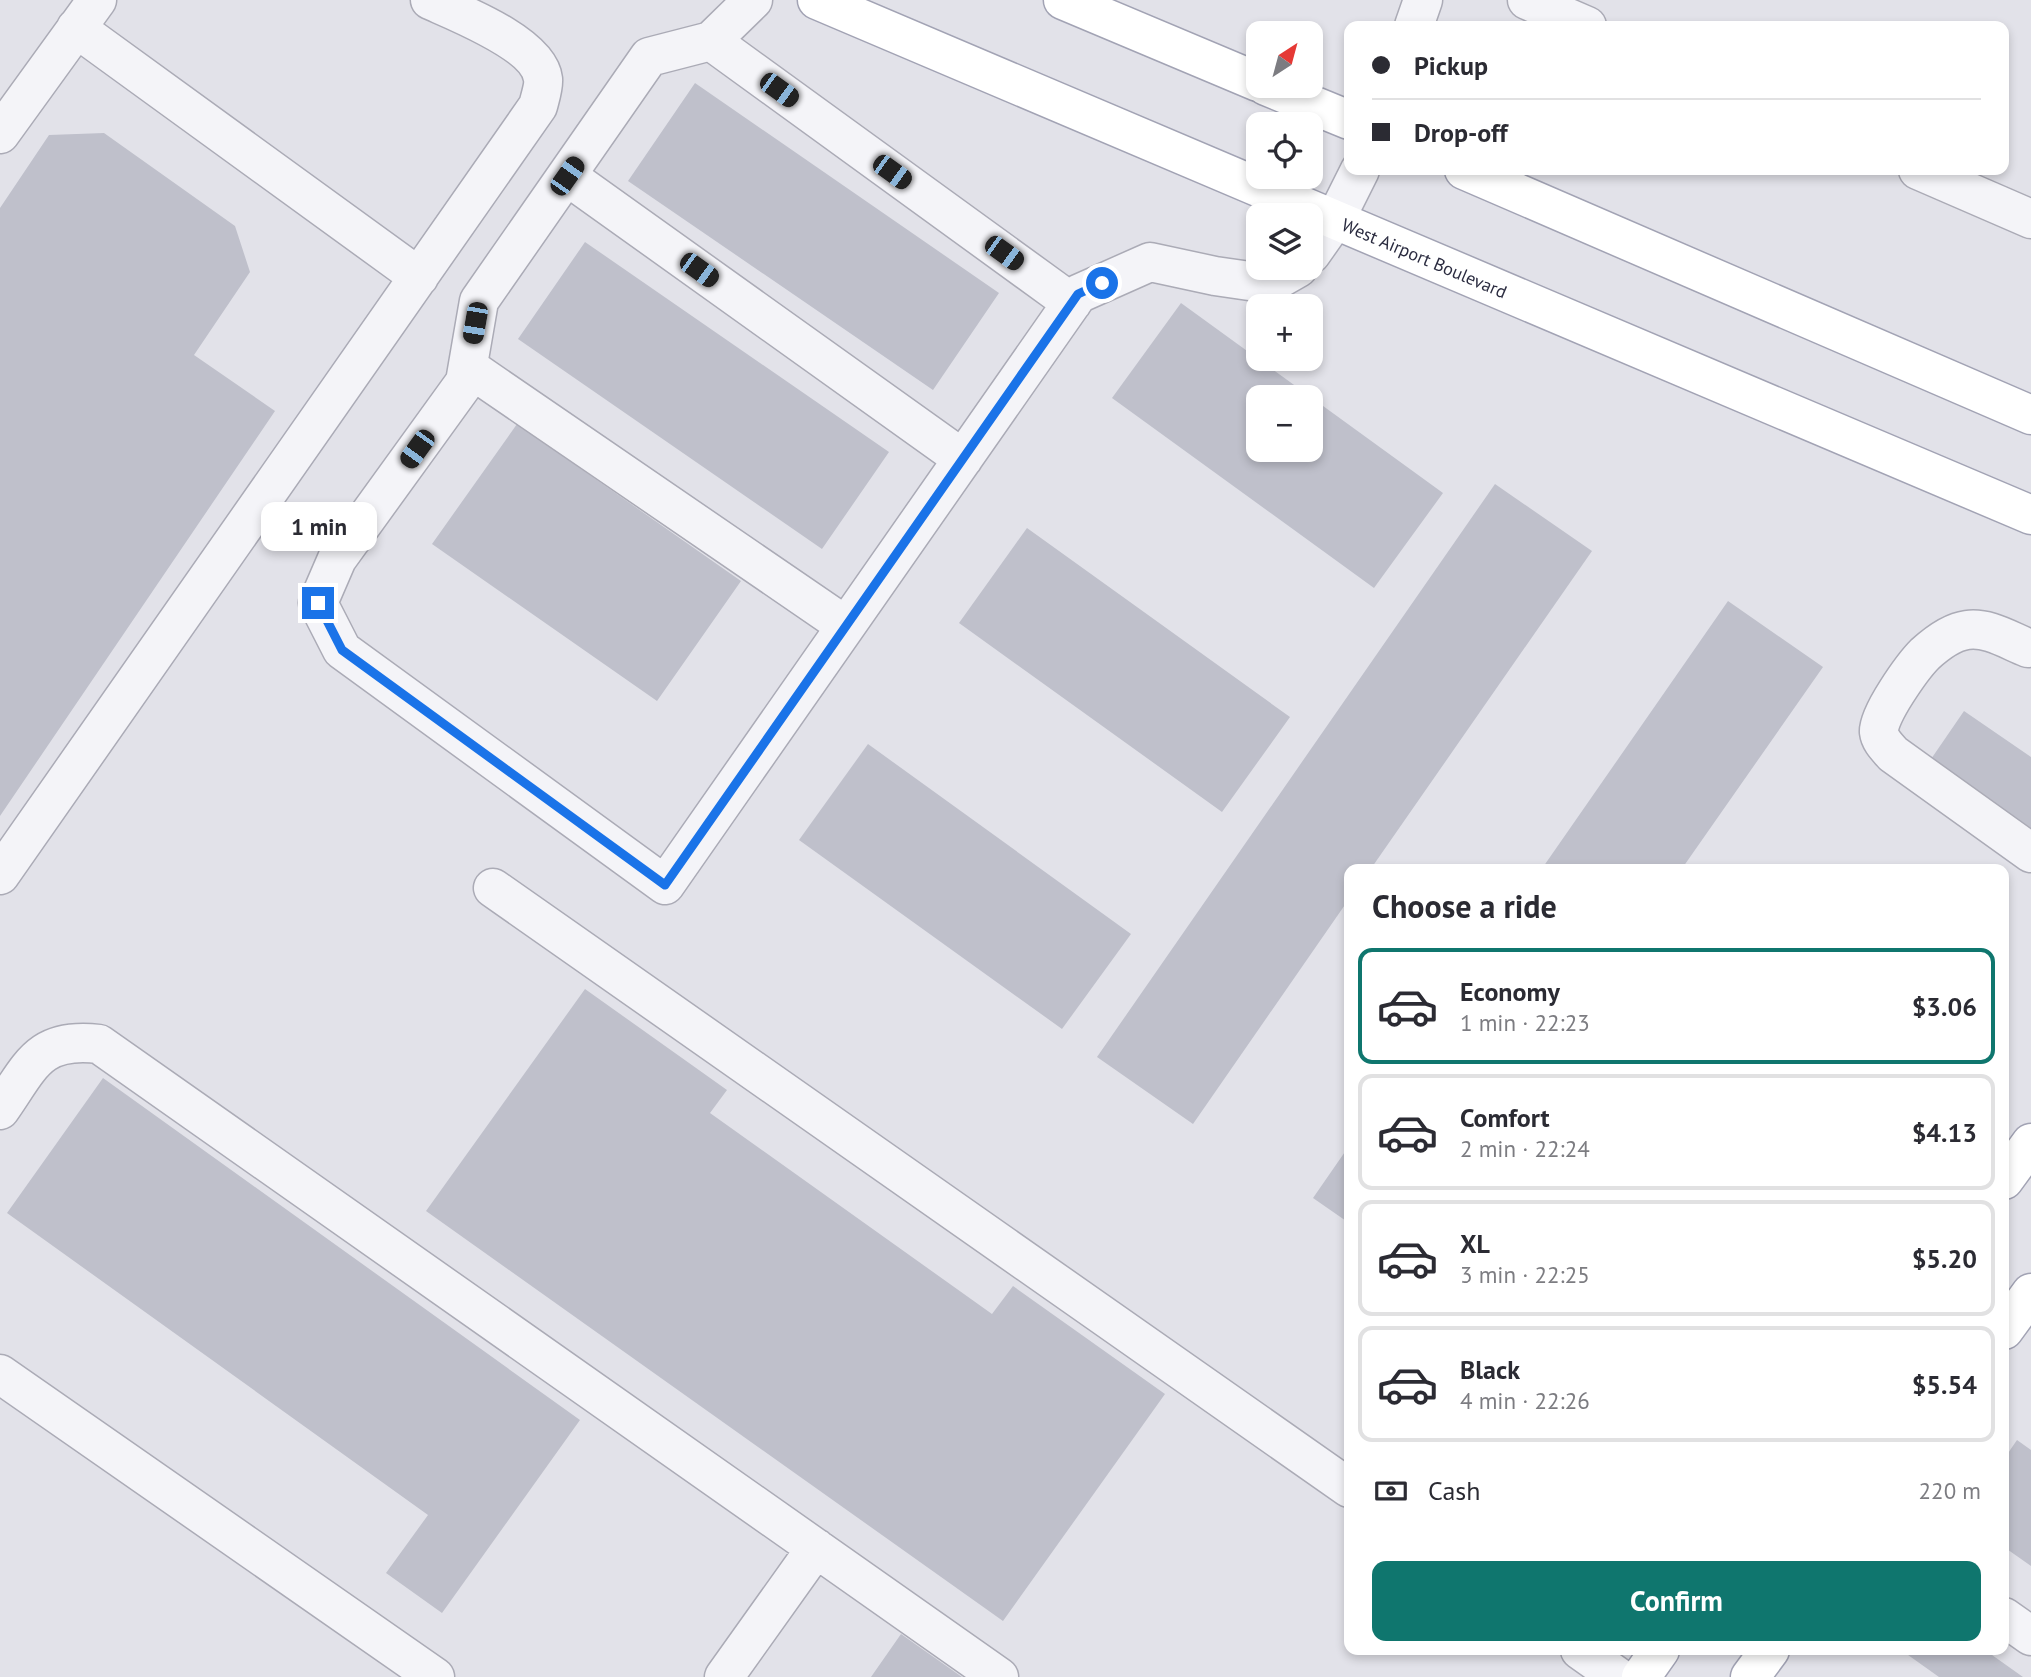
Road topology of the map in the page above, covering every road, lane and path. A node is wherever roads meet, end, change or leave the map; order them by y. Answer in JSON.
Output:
{"nodes":[{"id":1,"x":430,"y":0,"type":"edge"},
{"id":2,"x":753,"y":0,"type":"edge"},
{"id":3,"x":817,"y":0,"type":"edge"},
{"id":4,"x":1063,"y":0,"type":"edge"},
{"id":5,"x":1423,"y":0,"type":"edge"},
{"id":6,"x":1527,"y":0,"type":"edge"},
{"id":7,"x":87,"y":14,"type":"edge"},
{"id":8,"x":1416,"y":21,"type":"edge"},
{"id":9,"x":1575,"y":21,"type":"edge"},
{"id":10,"x":712,"y":41,"type":"junction"},
{"id":11,"x":1246,"y":77,"type":"edge"},
{"id":12,"x":1295,"y":98,"type":"edge"},
{"id":13,"x":1344,"y":118,"type":"edge"},
{"id":14,"x":0,"y":134,"type":"edge"},
{"id":15,"x":1358,"y":175,"type":"edge"},
{"id":16,"x":1476,"y":175,"type":"edge"},
{"id":17,"x":1930,"y":175,"type":"edge"},
{"id":18,"x":567,"y":176,"type":"junction"},
{"id":19,"x":2031,"y":219,"type":"edge"},
{"id":20,"x":1335,"y":220,"type":"junction"},
{"id":21,"x":1323,"y":237,"type":"edge"},
{"id":22,"x":419,"y":277,"type":"junction"},
{"id":23,"x":1277,"y":280,"type":"edge"},
{"id":24,"x":1072,"y":303,"type":"junction"},
{"id":25,"x":468,"y":367,"type":"junction"},
{"id":26,"x":2031,"y":415,"type":"edge"},
{"id":27,"x":963,"y":459,"type":"junction"},
{"id":28,"x":2031,"y":515,"type":"edge"},
{"id":29,"x":846,"y":626,"type":"junction"},
{"id":30,"x":2030,"y":646,"type":"edge"},
{"id":31,"x":2031,"y":853,"type":"edge"},
{"id":32,"x":0,"y":875,"type":"edge"},
{"id":33,"x":493,"y":888,"type":"dead end"},
{"id":34,"x":0,"y":1110,"type":"edge"},
{"id":35,"x":2031,"y":1143,"type":"edge"},
{"id":36,"x":2009,"y":1173,"type":"edge"},
{"id":37,"x":2031,"y":1293,"type":"edge"},
{"id":38,"x":2009,"y":1323,"type":"edge"},
{"id":39,"x":0,"y":1374,"type":"edge"},
{"id":40,"x":1344,"y":1484,"type":"edge"},
{"id":41,"x":816,"y":1548,"type":"junction"},
{"id":42,"x":2009,"y":1620,"type":"edge"},
{"id":43,"x":2031,"y":1636,"type":"edge"},
{"id":44,"x":1587,"y":1655,"type":"edge"},
{"id":45,"x":1656,"y":1655,"type":"edge"},
{"id":46,"x":1766,"y":1655,"type":"edge"},
{"id":47,"x":435,"y":1677,"type":"edge"},
{"id":48,"x":724,"y":1677,"type":"edge"},
{"id":49,"x":999,"y":1677,"type":"edge"},
{"id":50,"x":1618,"y":1677,"type":"edge"},
{"id":51,"x":1641,"y":1677,"type":"edge"},
{"id":52,"x":1751,"y":1677,"type":"edge"}],
"edges":[{"from":1,"to":22,"type":"lane"},
{"from":2,"to":10,"type":"lane"},
{"from":3,"to":20,"type":"main road","name":"West Airport Boulevard"},
{"from":4,"to":11,"type":"main road"},
{"from":5,"to":8,"type":"lane"},
{"from":6,"to":9,"type":"lane"},
{"from":7,"to":14,"type":"lane"},
{"from":7,"to":22,"type":"lane"},
{"from":10,"to":18,"type":"lane"},
{"from":10,"to":24,"type":"lane"},
{"from":12,"to":13,"type":"main road"},
{"from":15,"to":20,"type":"lane"},
{"from":16,"to":26,"type":"main road"},
{"from":17,"to":19,"type":"lane"},
{"from":18,"to":25,"type":"lane"},
{"from":18,"to":27,"type":"lane"},
{"from":20,"to":21,"type":"lane"},
{"from":20,"to":28,"type":"main road","name":"West Airport Boulevard"},
{"from":22,"to":32,"type":"lane"},
{"from":23,"to":24,"type":"lane"},
{"from":24,"to":27,"type":"lane"},
{"from":25,"to":29,"type":"lane"},
{"from":25,"to":29,"type":"lane"},
{"from":27,"to":29,"type":"lane"},
{"from":30,"to":31,"type":"lane"},
{"from":33,"to":40,"type":"lane"},
{"from":34,"to":41,"type":"lane"},
{"from":35,"to":36,"type":"main road"},
{"from":37,"to":38,"type":"main road"},
{"from":39,"to":47,"type":"lane"},
{"from":41,"to":48,"type":"lane"},
{"from":41,"to":49,"type":"lane"},
{"from":42,"to":43,"type":"lane"},
{"from":44,"to":50,"type":"lane"},
{"from":45,"to":51,"type":"main road"},
{"from":46,"to":52,"type":"main road"}]}
